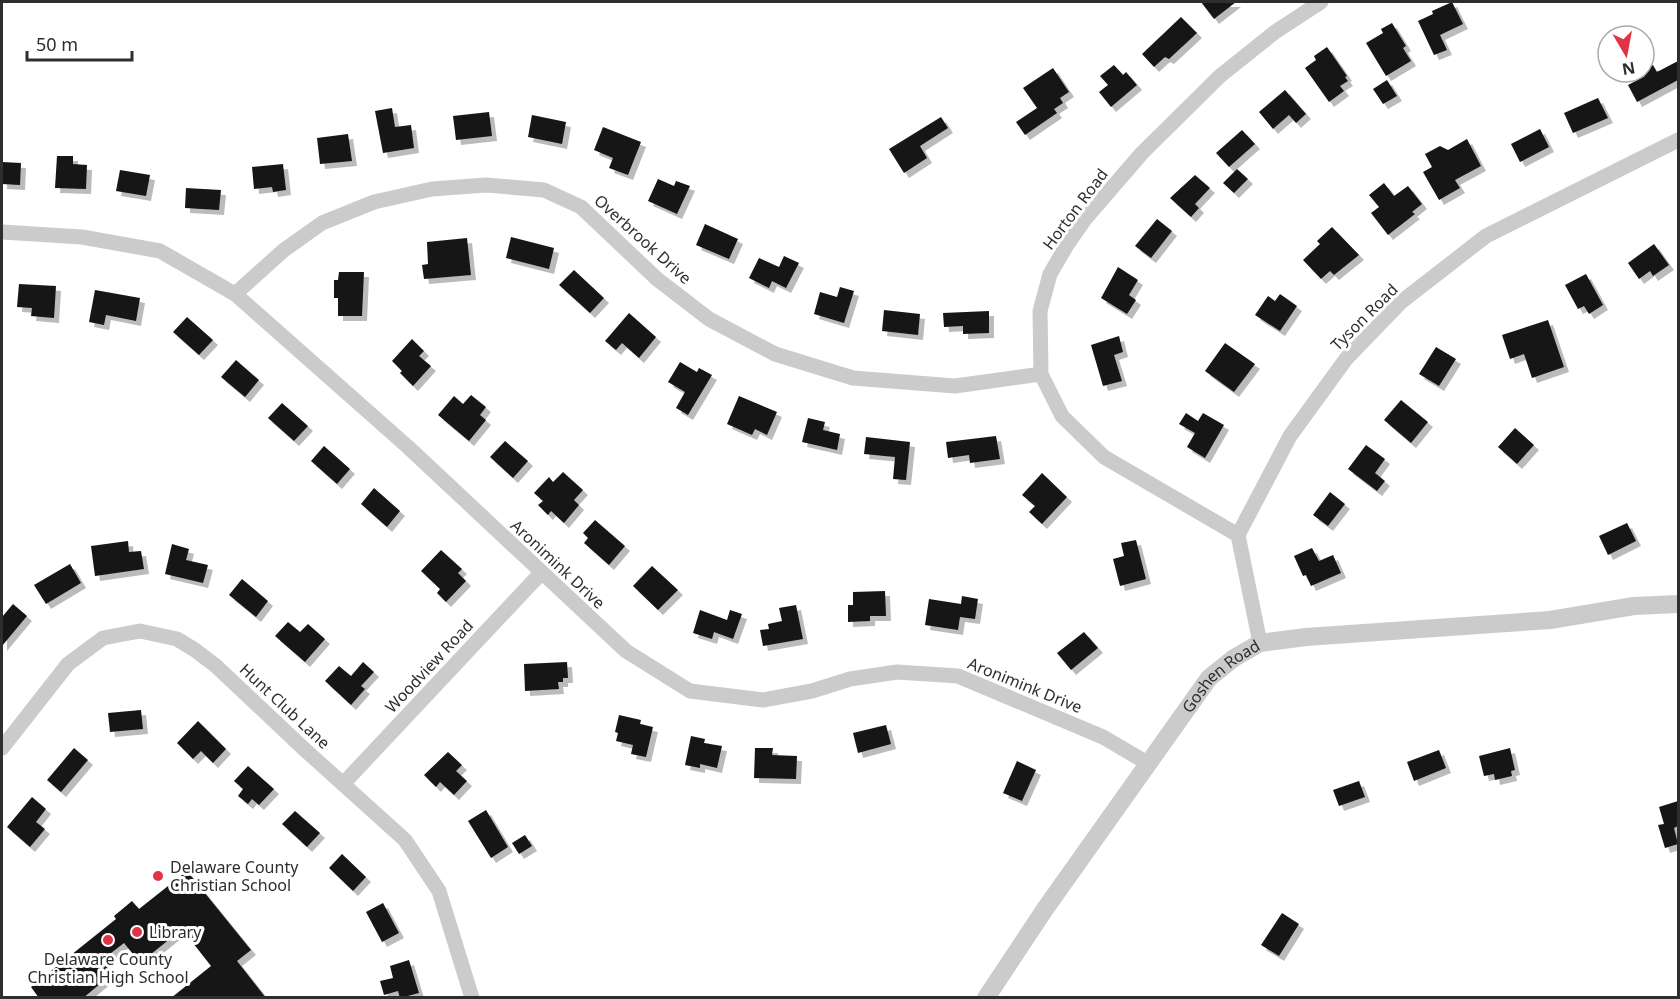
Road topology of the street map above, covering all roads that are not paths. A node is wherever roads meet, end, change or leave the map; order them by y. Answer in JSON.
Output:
{"nodes":[{"id":1,"x":1320,"y":2,"type":"edge"},
{"id":2,"x":1678,"y":140,"type":"edge"},
{"id":3,"x":2,"y":232,"type":"edge"},
{"id":4,"x":235,"y":294,"type":"junction"},
{"id":5,"x":1041,"y":374,"type":"junction"},
{"id":6,"x":1238,"y":534,"type":"junction"},
{"id":7,"x":541,"y":573,"type":"junction"},
{"id":8,"x":1678,"y":604,"type":"edge"},
{"id":9,"x":1260,"y":643,"type":"junction"},
{"id":10,"x":2,"y":748,"type":"edge"},
{"id":11,"x":1149,"y":764,"type":"junction"},
{"id":12,"x":344,"y":784,"type":"junction"},
{"id":13,"x":472,"y":998,"type":"edge"},
{"id":14,"x":986,"y":998,"type":"edge"}],
"edges":[{"from":1,"to":5,"type":"street","name":"Horton Road"},
{"from":2,"to":6,"type":"street","name":"Tyson Road"},
{"from":3,"to":4,"type":"street","name":"Aronimink Drive"},
{"from":4,"to":5,"type":"street","name":"Overbrook Drive"},
{"from":4,"to":7,"type":"street","name":"Aronimink Drive"},
{"from":5,"to":6,"type":"street","name":"Horton Road"},
{"from":6,"to":9,"type":"street"},
{"from":7,"to":11,"type":"street","name":"Aronimink Drive"},
{"from":7,"to":12,"type":"street","name":"Woodview Road"},
{"from":8,"to":9,"type":"street","name":"Goshen Road"},
{"from":9,"to":11,"type":"street","name":"Goshen Road"},
{"from":10,"to":12,"type":"street","name":"Hunt Club Lane"},
{"from":11,"to":14,"type":"street","name":"Goshen Road"},
{"from":12,"to":13,"type":"street","name":"Hunt Club Lane"}]}
